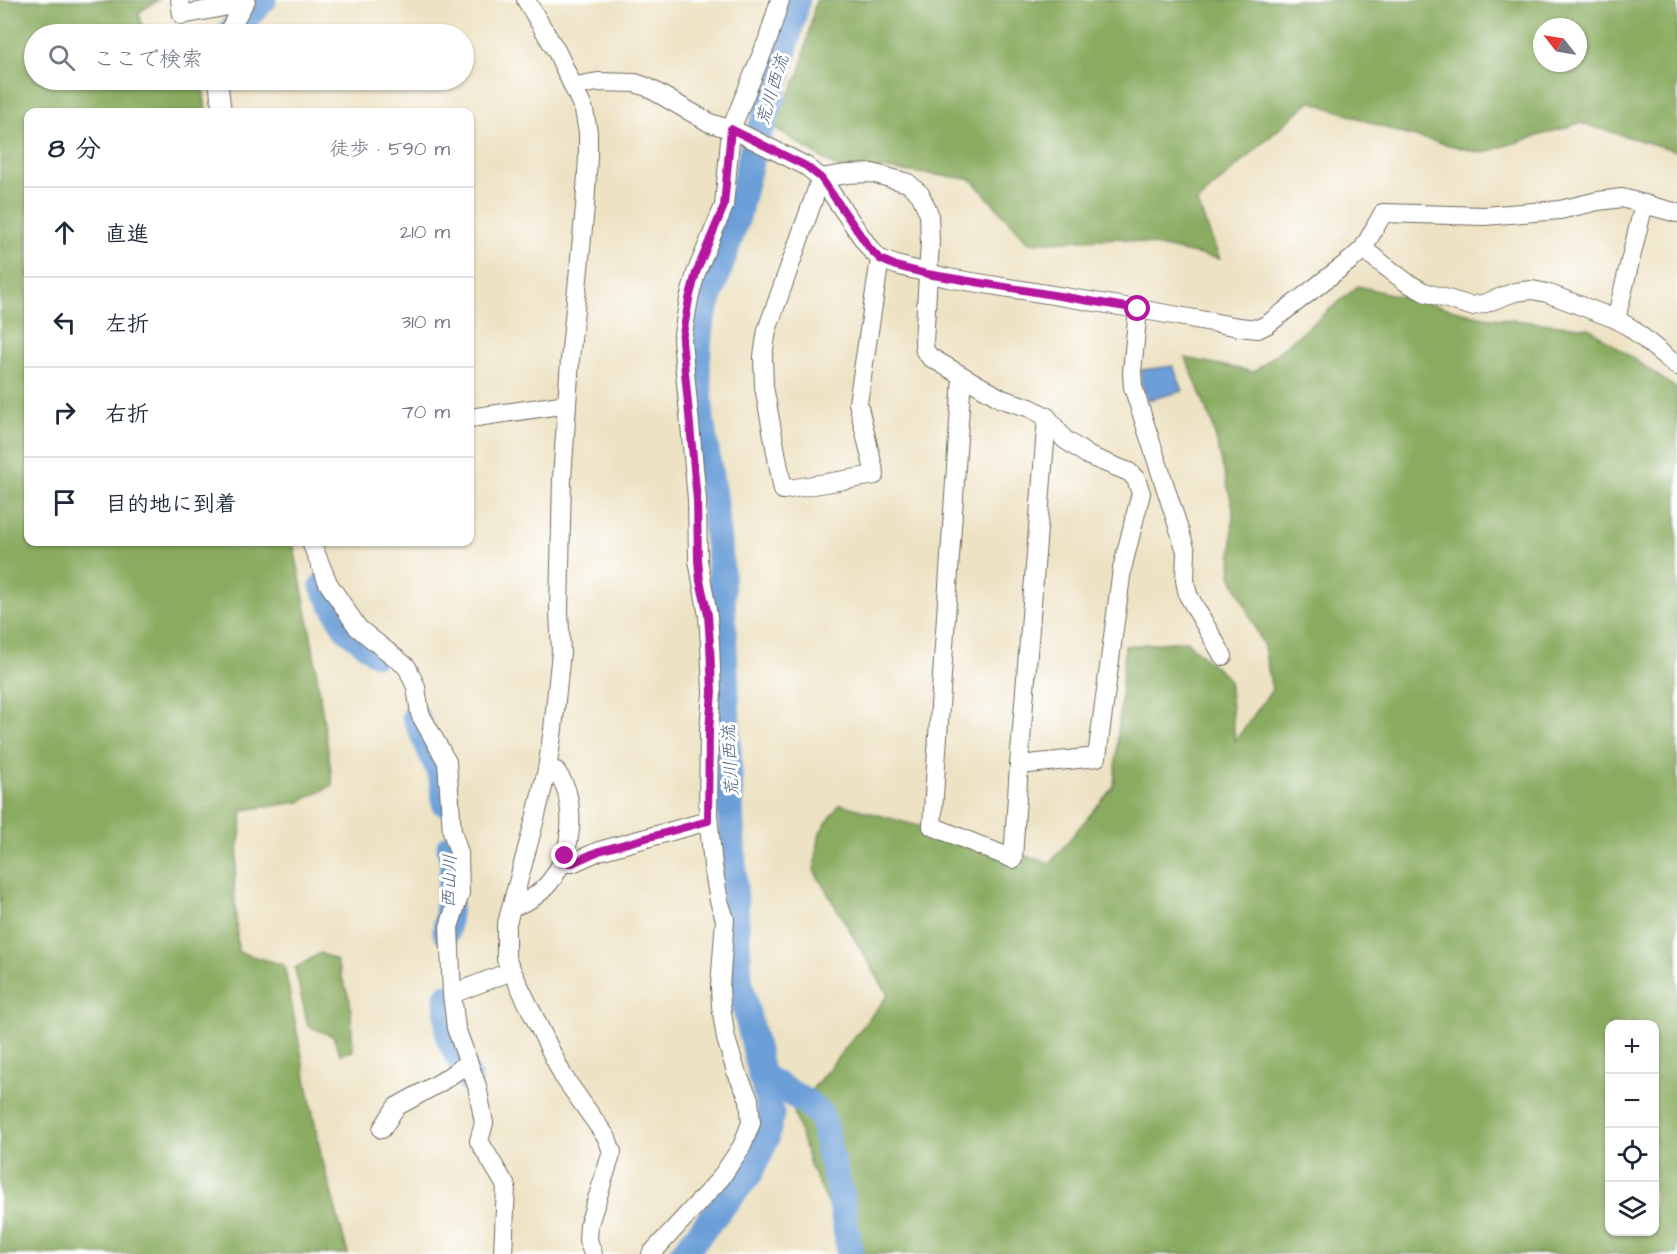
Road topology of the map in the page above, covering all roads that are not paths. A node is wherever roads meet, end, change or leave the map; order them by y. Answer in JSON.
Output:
{"nodes":[{"id":1,"x":180,"y":0,"type":"edge"},
{"id":2,"x":526,"y":0,"type":"edge"},
{"id":3,"x":780,"y":0,"type":"edge"},
{"id":4,"x":245,"y":2,"type":"edge"},
{"id":5,"x":233,"y":24,"type":"edge"},
{"id":6,"x":575,"y":86,"type":"junction"},
{"id":7,"x":219,"y":90,"type":"edge"},
{"id":8,"x":222,"y":108,"type":"edge"},
{"id":9,"x":733,"y":130,"type":"junction"},
{"id":10,"x":821,"y":178,"type":"junction"},
{"id":11,"x":1644,"y":204,"type":"junction"},
{"id":12,"x":1677,"y":213,"type":"edge"},
{"id":13,"x":1363,"y":249,"type":"junction"},
{"id":14,"x":880,"y":259,"type":"junction"},
{"id":15,"x":927,"y":274,"type":"junction"},
{"id":16,"x":1138,"y":309,"type":"junction"},
{"id":17,"x":1616,"y":320,"type":"junction"},
{"id":18,"x":1677,"y":366,"type":"edge"},
{"id":19,"x":962,"y":377,"type":"junction"},
{"id":20,"x":567,"y":404,"type":"junction"},
{"id":21,"x":474,"y":417,"type":"edge"},
{"id":22,"x":1047,"y":417,"type":"junction"},
{"id":23,"x":313,"y":546,"type":"edge"},
{"id":24,"x":1223,"y":656,"type":"dead end"},
{"id":25,"x":1019,"y":765,"type":"junction"},
{"id":26,"x":547,"y":770,"type":"junction"},
{"id":27,"x":708,"y":821,"type":"junction"},
{"id":28,"x":562,"y":863,"type":"junction"},
{"id":29,"x":512,"y":907,"type":"junction"},
{"id":30,"x":509,"y":965,"type":"junction"},
{"id":31,"x":452,"y":994,"type":"junction"},
{"id":32,"x":468,"y":1063,"type":"junction"},
{"id":33,"x":382,"y":1129,"type":"dead end"},
{"id":34,"x":503,"y":1254,"type":"edge"},
{"id":35,"x":593,"y":1254,"type":"edge"},
{"id":36,"x":651,"y":1254,"type":"edge"}],
"edges":[{"from":1,"to":4,"type":"street"},
{"from":2,"to":6,"type":"street"},
{"from":3,"to":9,"type":"street"},
{"from":4,"to":5,"type":"street"},
{"from":6,"to":9,"type":"street"},
{"from":6,"to":20,"type":"street"},
{"from":7,"to":8,"type":"street"},
{"from":9,"to":10,"type":"street"},
{"from":9,"to":27,"type":"street"},
{"from":10,"to":14,"type":"street"},
{"from":10,"to":14,"type":"street"},
{"from":10,"to":15,"type":"street"},
{"from":11,"to":12,"type":"street"},
{"from":11,"to":13,"type":"street"},
{"from":11,"to":17,"type":"street"},
{"from":13,"to":16,"type":"street"},
{"from":13,"to":17,"type":"street"},
{"from":14,"to":15,"type":"street"},
{"from":15,"to":16,"type":"street"},
{"from":15,"to":19,"type":"street"},
{"from":16,"to":24,"type":"street"},
{"from":17,"to":18,"type":"street"},
{"from":19,"to":22,"type":"street"},
{"from":19,"to":25,"type":"street"},
{"from":20,"to":21,"type":"street"},
{"from":20,"to":26,"type":"street"},
{"from":22,"to":25,"type":"street"},
{"from":22,"to":25,"type":"street"},
{"from":23,"to":31,"type":"street"},
{"from":26,"to":28,"type":"street"},
{"from":26,"to":29,"type":"street"},
{"from":27,"to":28,"type":"street"},
{"from":27,"to":36,"type":"street"},
{"from":28,"to":29,"type":"street"},
{"from":29,"to":30,"type":"street"},
{"from":30,"to":31,"type":"street"},
{"from":30,"to":35,"type":"street"},
{"from":31,"to":32,"type":"street"},
{"from":32,"to":33,"type":"street"},
{"from":32,"to":34,"type":"street"}]}
